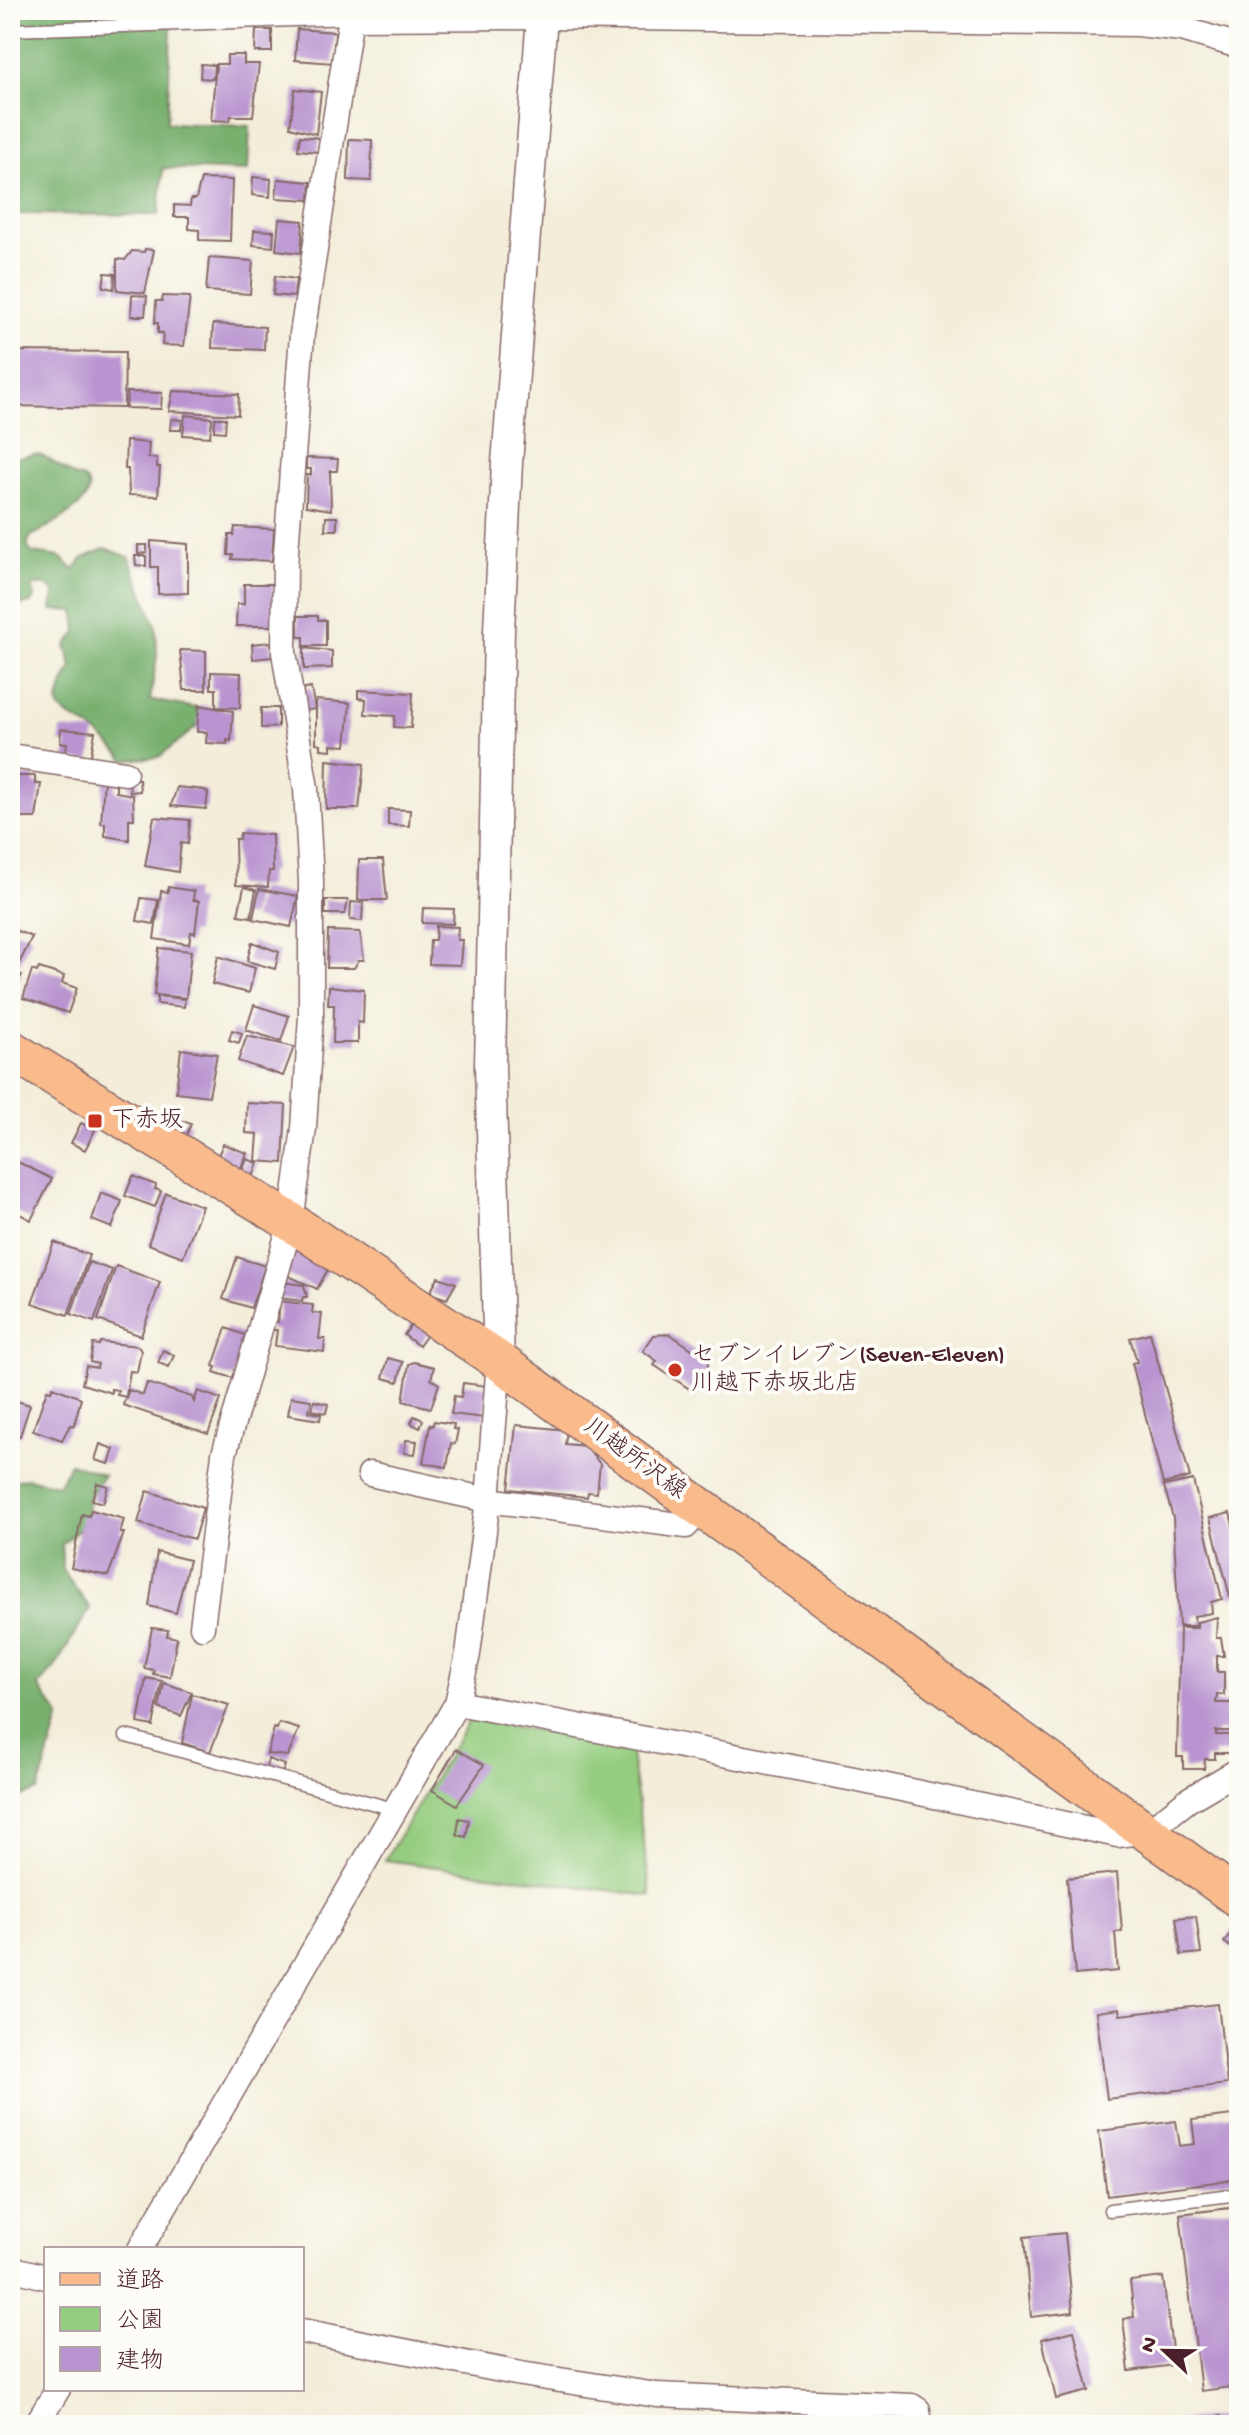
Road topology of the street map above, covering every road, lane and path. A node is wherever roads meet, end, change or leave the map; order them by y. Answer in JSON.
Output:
{"nodes":[{"id":1,"x":542,"y":13,"type":"edge"},
{"id":2,"x":351,"y":14,"type":"edge"},
{"id":3,"x":10,"y":30,"type":"edge"},
{"id":4,"x":1239,"y":46,"type":"edge"},
{"id":5,"x":10,"y":756,"type":"edge"},
{"id":6,"x":125,"y":773,"type":"dead end"},
{"id":7,"x":10,"y":1049,"type":"edge"},
{"id":8,"x":291,"y":1222,"type":"junction"},
{"id":9,"x":499,"y":1361,"type":"junction"},
{"id":10,"x":370,"y":1474,"type":"dead end"},
{"id":11,"x":488,"y":1500,"type":"junction"},
{"id":12,"x":701,"y":1509,"type":"junction"},
{"id":13,"x":202,"y":1627,"type":"dead end"},
{"id":14,"x":457,"y":1703,"type":"junction"},
{"id":15,"x":126,"y":1736,"type":"dead end"},
{"id":16,"x":1239,"y":1770,"type":"edge"},
{"id":17,"x":397,"y":1810,"type":"junction"},
{"id":18,"x":1148,"y":1831,"type":"junction"},
{"id":19,"x":1239,"y":1899,"type":"edge"},
{"id":20,"x":1239,"y":2194,"type":"edge"},
{"id":21,"x":1110,"y":2210,"type":"dead end"},
{"id":22,"x":141,"y":2247,"type":"edge"},
{"id":23,"x":10,"y":2268,"type":"edge"},
{"id":24,"x":44,"y":2276,"type":"edge"},
{"id":25,"x":304,"y":2331,"type":"edge"},
{"id":26,"x":57,"y":2391,"type":"edge"},
{"id":27,"x":36,"y":2425,"type":"edge"},
{"id":28,"x":920,"y":2425,"type":"edge"}],
"edges":[{"from":1,"to":2,"type":"street"},
{"from":1,"to":4,"type":"street"},
{"from":1,"to":9,"type":"street"},
{"from":2,"to":3,"type":"lane"},
{"from":2,"to":8,"type":"street"},
{"from":5,"to":6,"type":"street"},
{"from":7,"to":8,"type":"main road","name":"川越所沢線"},
{"from":8,"to":9,"type":"main road","name":"川越所沢線"},
{"from":8,"to":13,"type":"street"},
{"from":9,"to":11,"type":"street"},
{"from":9,"to":12,"type":"main road","name":"川越所沢線"},
{"from":10,"to":11,"type":"street"},
{"from":11,"to":12,"type":"street"},
{"from":11,"to":14,"type":"street"},
{"from":12,"to":18,"type":"main road","name":"川越所沢線"},
{"from":14,"to":17,"type":"street"},
{"from":14,"to":18,"type":"street"},
{"from":15,"to":17,"type":"lane"},
{"from":16,"to":18,"type":"street"},
{"from":17,"to":22,"type":"street"},
{"from":18,"to":19,"type":"main road","name":"川越所沢線"},
{"from":20,"to":21,"type":"lane"},
{"from":23,"to":24,"type":"street"},
{"from":25,"to":28,"type":"street"},
{"from":26,"to":27,"type":"street"}]}
